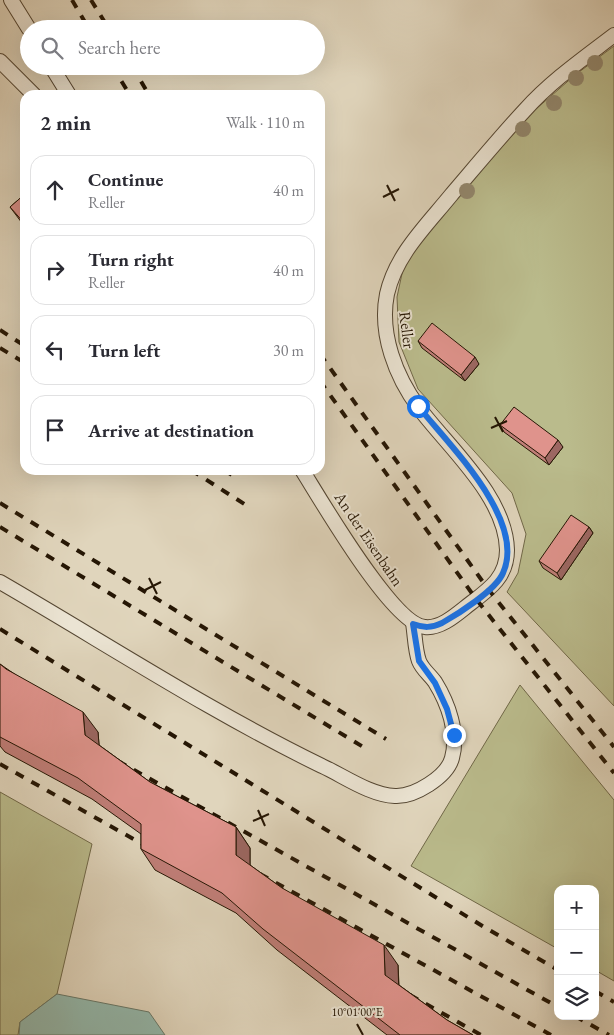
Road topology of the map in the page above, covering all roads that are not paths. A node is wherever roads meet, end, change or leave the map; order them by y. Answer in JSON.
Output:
{"nodes":[{"id":1,"x":11,"y":0,"type":"edge"},
{"id":2,"x":23,"y":20,"type":"edge"},
{"id":3,"x":614,"y":35,"type":"edge"},
{"id":4,"x":0,"y":61,"type":"edge"},
{"id":5,"x":57,"y":75,"type":"edge"},
{"id":6,"x":29,"y":90,"type":"edge"},
{"id":7,"x":66,"y":90,"type":"edge"},
{"id":8,"x":305,"y":475,"type":"edge"},
{"id":9,"x":0,"y":582,"type":"edge"},
{"id":10,"x":413,"y":624,"type":"junction"}],
"edges":[{"from":1,"to":2,"type":"lane"},
{"from":3,"to":10,"type":"lane","name":"Reller"},
{"from":4,"to":6,"type":"lane"},
{"from":5,"to":7,"type":"lane"},
{"from":8,"to":10,"type":"lane","name":"An der Eisenbahn"},
{"from":9,"to":10,"type":"lane"}]}
